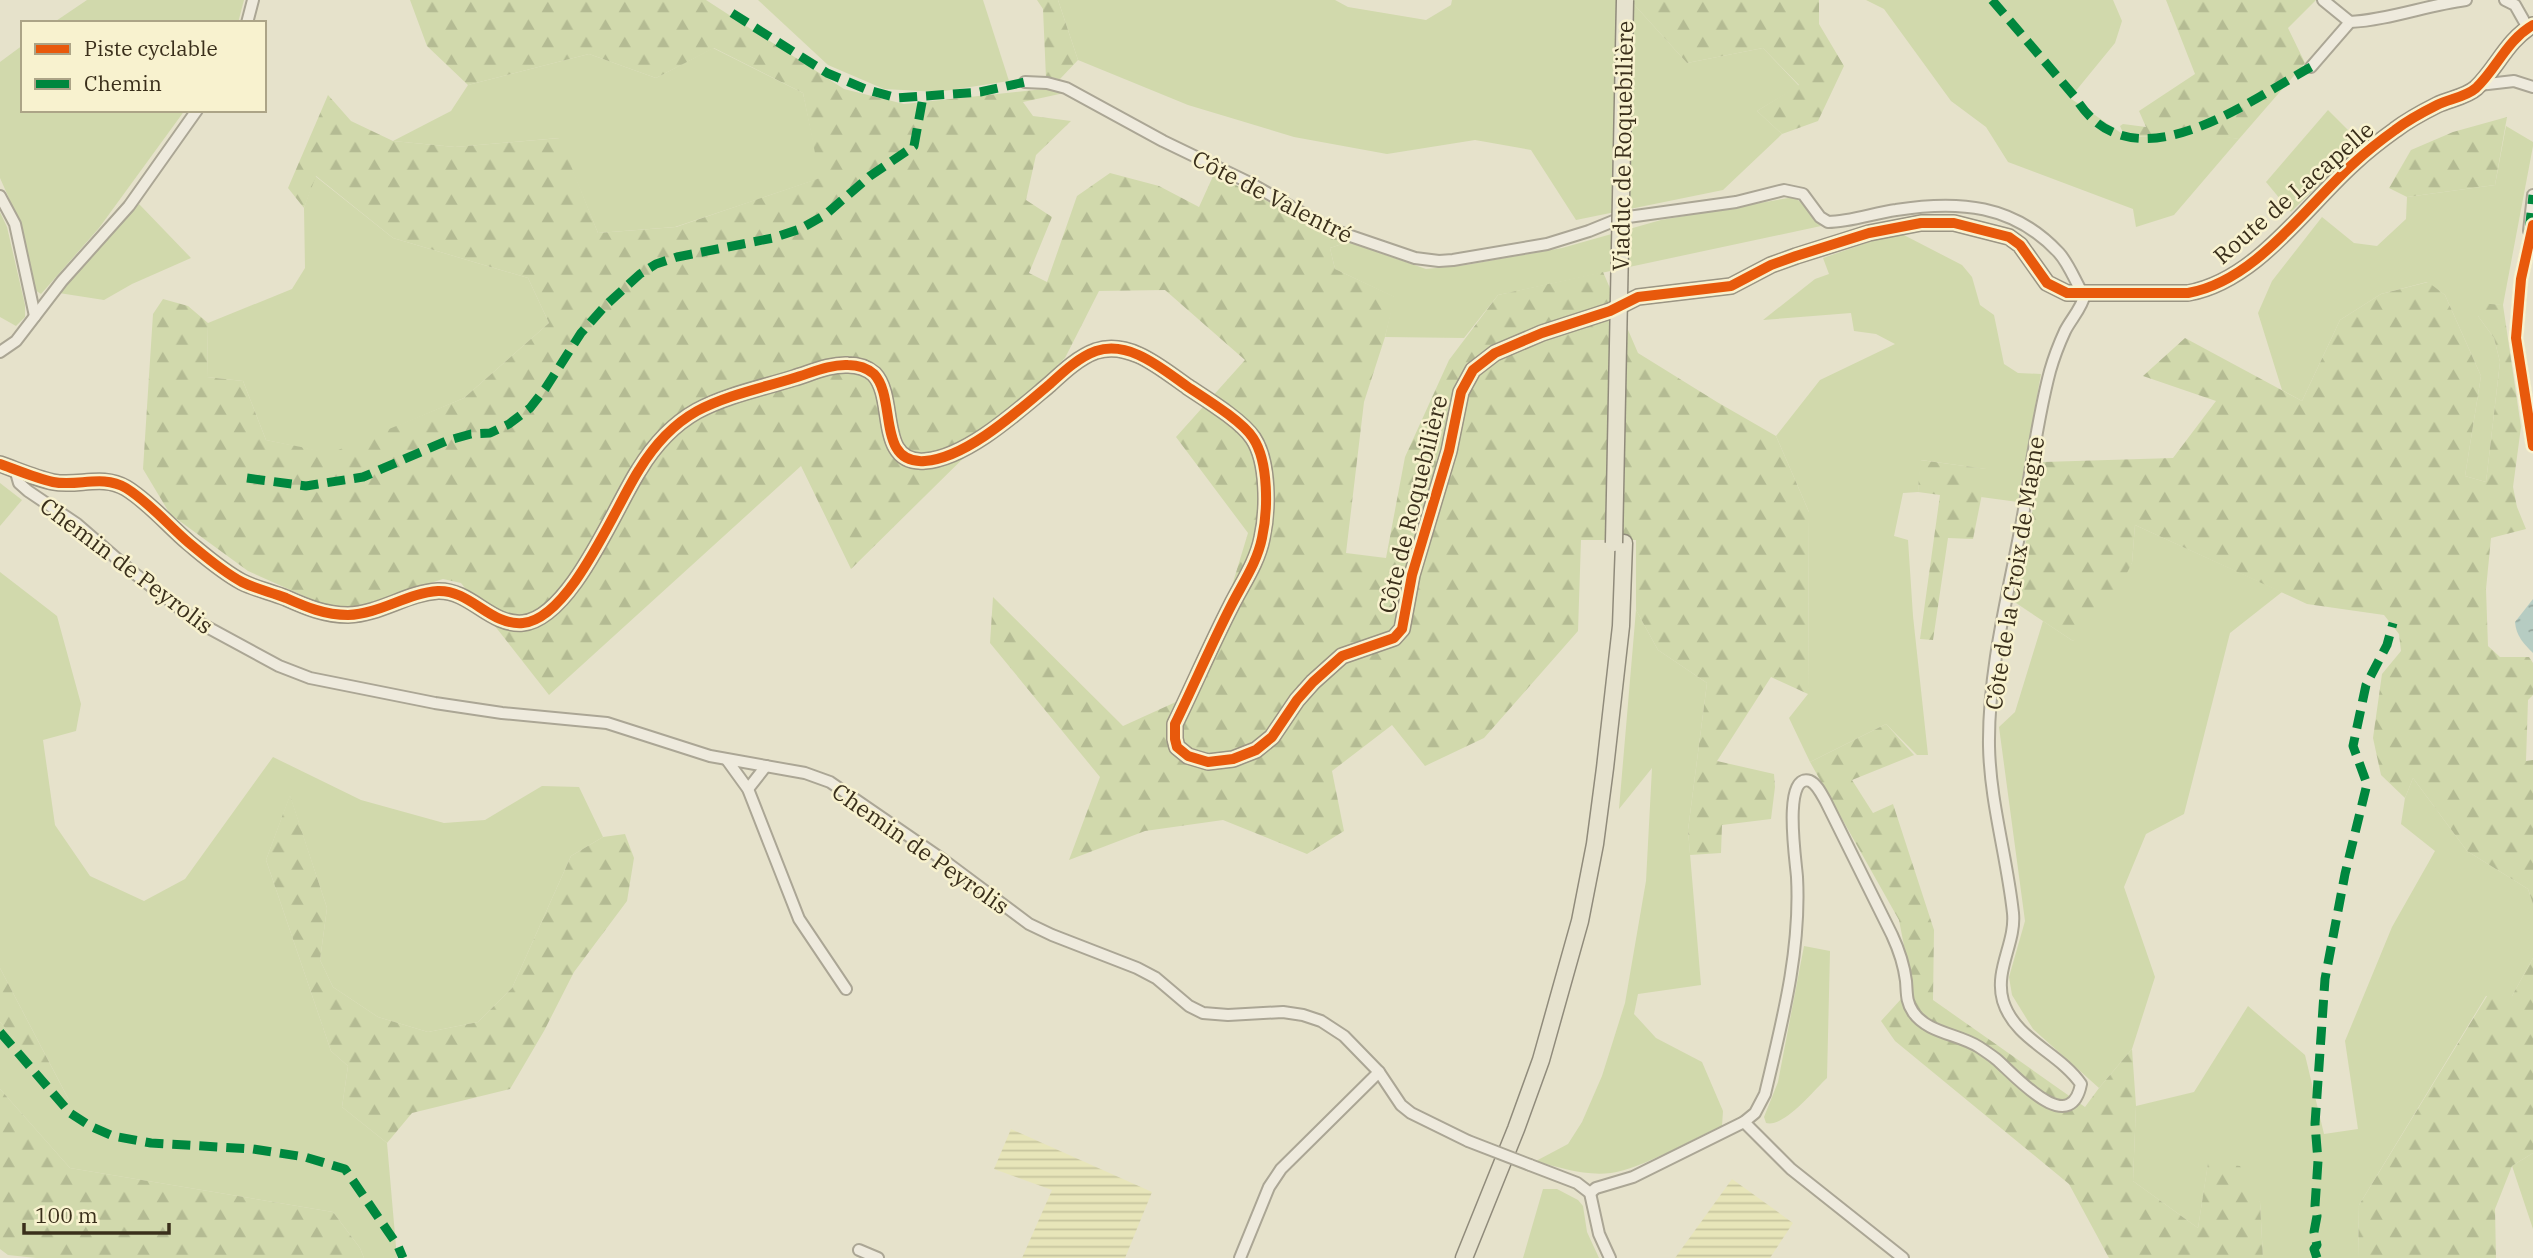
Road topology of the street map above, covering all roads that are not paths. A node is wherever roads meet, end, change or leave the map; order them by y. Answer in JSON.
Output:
{"nodes":[{"id":1,"x":253,"y":0,"type":"edge"},
{"id":2,"x":1625,"y":0,"type":"edge"},
{"id":3,"x":1634,"y":0,"type":"edge"},
{"id":4,"x":2323,"y":0,"type":"edge"},
{"id":5,"x":2466,"y":0,"type":"edge"},
{"id":6,"x":2505,"y":0,"type":"edge"},
{"id":7,"x":248,"y":21,"type":"edge"},
{"id":8,"x":2350,"y":22,"type":"junction"},
{"id":9,"x":2531,"y":27,"type":"edge"},
{"id":10,"x":2311,"y":67,"type":"dead end"},
{"id":11,"x":1025,"y":82,"type":"dead end"},
{"id":12,"x":2479,"y":85,"type":"junction"},
{"id":13,"x":2533,"y":87,"type":"edge"},
{"id":14,"x":196,"y":112,"type":"edge"},
{"id":15,"x":2533,"y":195,"type":"edge"},
{"id":16,"x":0,"y":197,"type":"edge"},
{"id":17,"x":2533,"y":225,"type":"edge"},
{"id":18,"x":2530,"y":248,"type":"edge"},
{"id":19,"x":2071,"y":276,"type":"junction"},
{"id":20,"x":2067,"y":293,"type":"junction"},
{"id":21,"x":2084,"y":294,"type":"junction"},
{"id":22,"x":35,"y":316,"type":"junction"},
{"id":23,"x":0,"y":352,"type":"edge"},
{"id":24,"x":2533,"y":446,"type":"edge"},
{"id":25,"x":0,"y":464,"type":"edge"},
{"id":26,"x":15,"y":469,"type":"junction"},
{"id":27,"x":1619,"y":543,"type":"junction"},
{"id":28,"x":727,"y":760,"type":"junction"},
{"id":29,"x":765,"y":766,"type":"junction"},
{"id":30,"x":748,"y":789,"type":"junction"},
{"id":31,"x":846,"y":989,"type":"dead end"},
{"id":32,"x":1379,"y":1072,"type":"junction"},
{"id":33,"x":1744,"y":1122,"type":"junction"},
{"id":34,"x":1590,"y":1193,"type":"junction"},
{"id":35,"x":859,"y":1250,"type":"dead end"},
{"id":36,"x":878,"y":1258,"type":"edge"},
{"id":37,"x":1240,"y":1258,"type":"edge"},
{"id":38,"x":1464,"y":1258,"type":"edge"},
{"id":39,"x":1610,"y":1258,"type":"edge"},
{"id":40,"x":1903,"y":1258,"type":"edge"}],
"edges":[{"from":1,"to":7,"type":"street"},
{"from":2,"to":27,"type":"main road","name":"Viaduc de Roquebilière","bridge":true},
{"from":3,"to":27,"type":"main road","name":"Viaduc de Roquebilière"},
{"from":4,"to":8,"type":"street"},
{"from":5,"to":8,"type":"street"},
{"from":6,"to":9,"type":"street"},
{"from":8,"to":10,"type":"street"},
{"from":9,"to":12,"type":"street","name":"Route de Lacapelle"},
{"from":11,"to":19,"type":"street","name":"Côte de Valentré"},
{"from":12,"to":13,"type":"street","name":"Route de Lacapelle"},
{"from":12,"to":21,"type":"street","name":"Route de Lacapelle"},
{"from":14,"to":22,"type":"street"},
{"from":15,"to":18,"type":"street"},
{"from":16,"to":22,"type":"street"},
{"from":17,"to":18,"type":"street"},
{"from":18,"to":24,"type":"street"},
{"from":19,"to":20,"type":"street"},
{"from":19,"to":21,"type":"street","name":"Côte de Valentré"},
{"from":20,"to":21,"type":"street"},
{"from":20,"to":26,"type":"street","name":"Côte de Roquebilière"},
{"from":21,"to":33,"type":"street","name":"Côte de la Croix de Magne"},
{"from":22,"to":23,"type":"street"},
{"from":25,"to":26,"type":"street","name":"Côte de Roquebilière"},
{"from":26,"to":28,"type":"street","name":"Chemin de Peyrolis"},
{"from":27,"to":38,"type":"main road"},
{"from":28,"to":29,"type":"street","name":"Chemin de Peyrolis"},
{"from":28,"to":30,"type":"street"},
{"from":29,"to":30,"type":"street"},
{"from":29,"to":32,"type":"street","name":"Chemin de Peyrolis"},
{"from":30,"to":31,"type":"street"},
{"from":32,"to":34,"type":"street","name":"Chemin de Peyrolis","bridge":true},
{"from":32,"to":37,"type":"street"},
{"from":33,"to":34,"type":"street","name":"Côte de la Croix de Magne"},
{"from":33,"to":40,"type":"street"},
{"from":34,"to":39,"type":"street"},
{"from":35,"to":36,"type":"street"}]}
